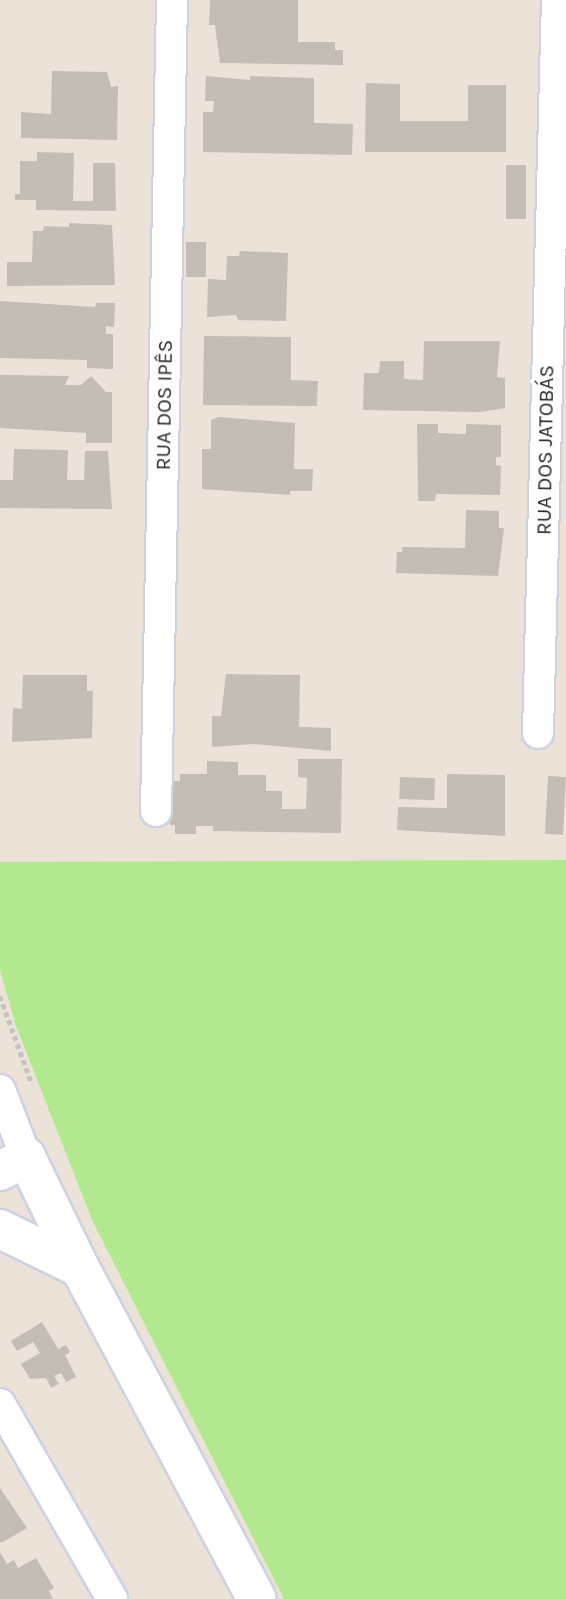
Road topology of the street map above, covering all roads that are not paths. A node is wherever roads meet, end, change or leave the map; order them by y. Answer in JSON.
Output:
{"nodes":[{"id":1,"x":172,"y":0,"type":"edge"},
{"id":2,"x":557,"y":0,"type":"edge"},
{"id":3,"x":538,"y":733,"type":"dead end"},
{"id":4,"x":156,"y":811,"type":"dead end"},
{"id":5,"x":0,"y":1090,"type":"edge"},
{"id":6,"x":13,"y":1164,"type":"edge"},
{"id":7,"x":0,"y":1229,"type":"edge"},
{"id":8,"x":80,"y":1268,"type":"junction"},
{"id":9,"x":0,"y":1404,"type":"edge"},
{"id":10,"x":112,"y":1599,"type":"edge"},
{"id":11,"x":257,"y":1599,"type":"edge"}],
"edges":[{"from":1,"to":4,"type":"street","name":"RUA DOS IPÊS"},
{"from":2,"to":3,"type":"street","name":"RUA DOS JATOBÁS"},
{"from":5,"to":6,"type":"street"},
{"from":6,"to":8,"type":"street"},
{"from":7,"to":8,"type":"street"},
{"from":8,"to":11,"type":"street"},
{"from":9,"to":10,"type":"street"}]}
